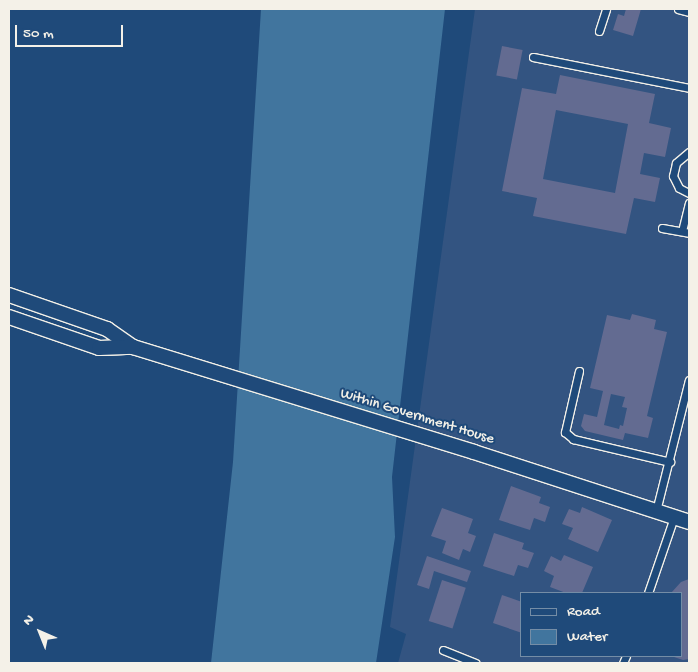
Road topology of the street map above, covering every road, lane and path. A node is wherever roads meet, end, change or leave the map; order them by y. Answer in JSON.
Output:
{"nodes":[{"id":1,"x":606,"y":9,"type":"edge"},
{"id":2,"x":678,"y":9,"type":"edge"},
{"id":3,"x":689,"y":12,"type":"edge"},
{"id":4,"x":598,"y":31,"type":"dead end"},
{"id":5,"x":533,"y":57,"type":"dead end"},
{"id":6,"x":689,"y":88,"type":"edge"},
{"id":7,"x":689,"y":152,"type":"edge"},
{"id":8,"x":689,"y":193,"type":"edge"},
{"id":9,"x":689,"y":203,"type":"edge"},
{"id":10,"x":662,"y":228,"type":"dead end"},
{"id":11,"x":686,"y":232,"type":"edge"},
{"id":12,"x":9,"y":295,"type":"edge"},
{"id":13,"x":9,"y":317,"type":"edge"},
{"id":14,"x":133,"y":347,"type":"junction"},
{"id":15,"x":578,"y":371,"type":"dead end"},
{"id":16,"x":689,"y":380,"type":"edge"},
{"id":17,"x":670,"y":462,"type":"junction"},
{"id":18,"x":656,"y":512,"type":"junction"},
{"id":19,"x":674,"y":517,"type":"junction"},
{"id":20,"x":689,"y":522,"type":"edge"},
{"id":21,"x":648,"y":592,"type":"edge"},
{"id":22,"x":443,"y":650,"type":"dead end"},
{"id":23,"x":475,"y":663,"type":"edge"}],
"edges":[{"from":1,"to":4,"type":"lane"},
{"from":2,"to":3,"type":"lane"},
{"from":5,"to":6,"type":"lane"},
{"from":7,"to":8,"type":"lane"},
{"from":9,"to":11,"type":"lane"},
{"from":10,"to":11,"type":"lane"},
{"from":12,"to":14,"type":"street"},
{"from":13,"to":14,"type":"street"},
{"from":14,"to":18,"type":"street","name":"Within Government House"},
{"from":15,"to":17,"type":"lane"},
{"from":16,"to":17,"type":"lane"},
{"from":17,"to":18,"type":"lane"},
{"from":18,"to":19,"type":"street","name":"Within Government House"},
{"from":19,"to":20,"type":"street","name":"Within Government House"},
{"from":19,"to":21,"type":"lane"},
{"from":22,"to":23,"type":"lane"}]}
